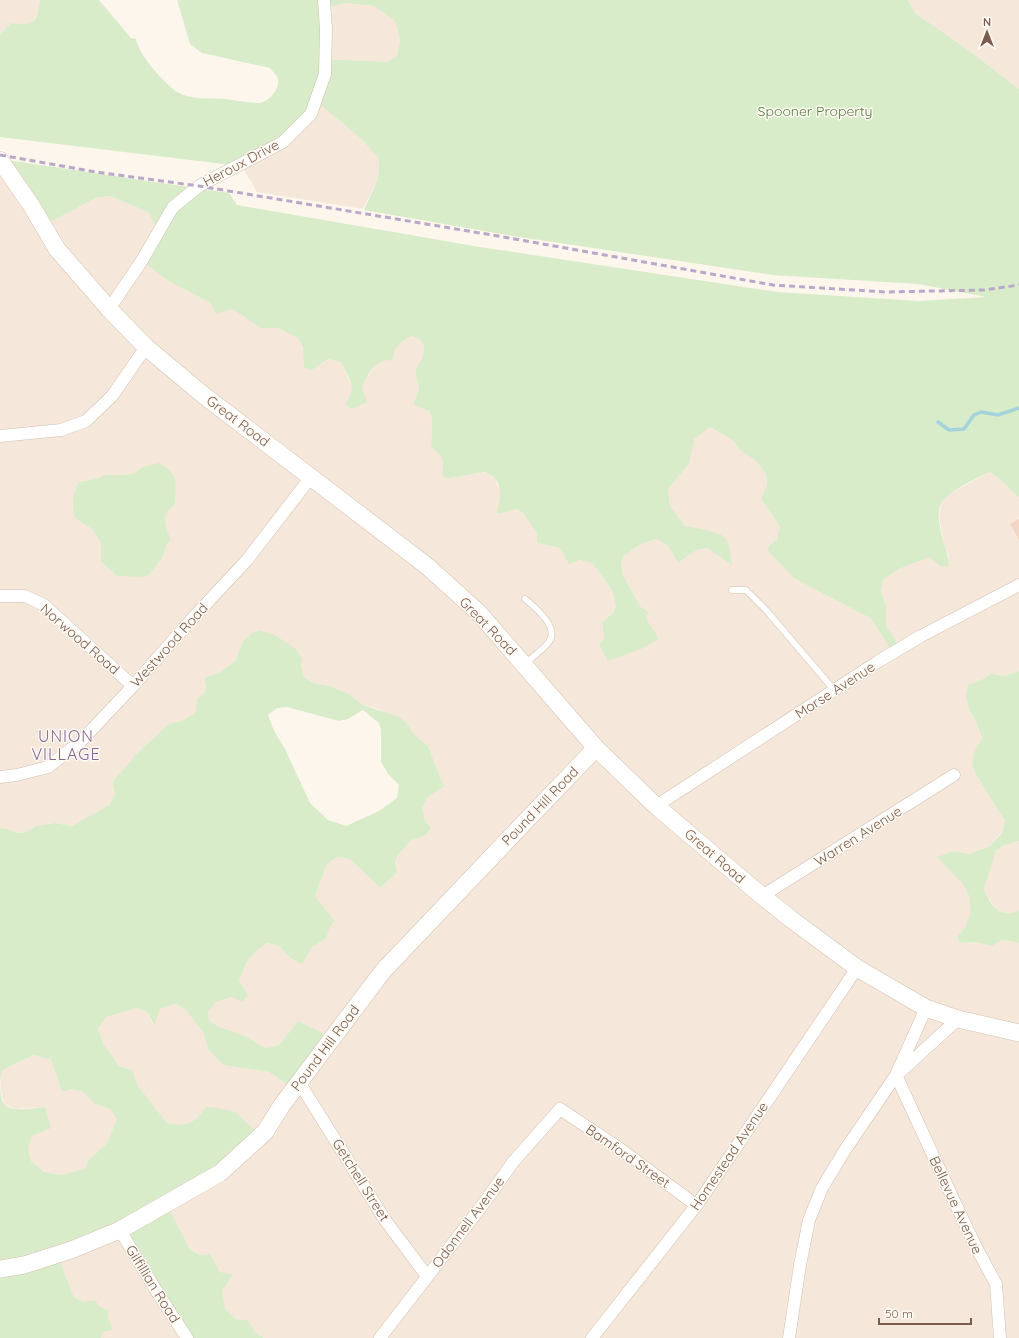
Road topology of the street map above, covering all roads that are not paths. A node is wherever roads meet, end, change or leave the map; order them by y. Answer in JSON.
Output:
{"nodes":[{"id":1,"x":324,"y":0,"type":"edge"},
{"id":2,"x":3,"y":167,"type":"edge"},
{"id":3,"x":109,"y":309,"type":"junction"},
{"id":4,"x":146,"y":347,"type":"junction"},
{"id":5,"x":0,"y":436,"type":"edge"},
{"id":6,"x":311,"y":477,"type":"junction"},
{"id":7,"x":1019,"y":585,"type":"edge"},
{"id":8,"x":732,"y":590,"type":"dead end"},
{"id":9,"x":0,"y":596,"type":"edge"},
{"id":10,"x":525,"y":599,"type":"dead end"},
{"id":11,"x":524,"y":664,"type":"junction"},
{"id":12,"x":133,"y":686,"type":"junction"},
{"id":13,"x":835,"y":691,"type":"junction"},
{"id":14,"x":596,"y":748,"type":"junction"},
{"id":15,"x":954,"y":775,"type":"dead end"},
{"id":16,"x":0,"y":777,"type":"edge"},
{"id":17,"x":656,"y":806,"type":"junction"},
{"id":18,"x":762,"y":896,"type":"junction"},
{"id":19,"x":857,"y":968,"type":"junction"},
{"id":20,"x":926,"y":1008,"type":"junction"},
{"id":21,"x":958,"y":1019,"type":"junction"},
{"id":22,"x":1019,"y":1033,"type":"edge"},
{"id":23,"x":896,"y":1075,"type":"junction"},
{"id":24,"x":299,"y":1082,"type":"junction"},
{"id":25,"x":560,"y":1109,"type":"joint"},
{"id":26,"x":696,"y":1204,"type":"junction"},
{"id":27,"x":120,"y":1230,"type":"junction"},
{"id":28,"x":0,"y":1269,"type":"edge"},
{"id":29,"x":427,"y":1276,"type":"junction"},
{"id":30,"x":187,"y":1338,"type":"edge"},
{"id":31,"x":380,"y":1338,"type":"edge"},
{"id":32,"x":592,"y":1338,"type":"edge"},
{"id":33,"x":789,"y":1338,"type":"edge"},
{"id":34,"x":1000,"y":1338,"type":"edge"}],
"edges":[{"from":1,"to":3,"type":"street","name":"Heroux Drive"},
{"from":2,"to":3,"type":"main road","name":"Great Road"},
{"from":3,"to":4,"type":"main road","name":"Great Road"},
{"from":4,"to":5,"type":"street"},
{"from":4,"to":6,"type":"main road","name":"Great Road"},
{"from":6,"to":11,"type":"main road","name":"Great Road"},
{"from":6,"to":12,"type":"street","name":"Westwood Road"},
{"from":7,"to":13,"type":"street","name":"Morse Avenue"},
{"from":8,"to":13,"type":"lane"},
{"from":9,"to":12,"type":"street","name":"Norwood Road"},
{"from":10,"to":11,"type":"lane"},
{"from":11,"to":14,"type":"main road","name":"Great Road"},
{"from":12,"to":16,"type":"street","name":"Westwood Road"},
{"from":13,"to":17,"type":"street","name":"Morse Avenue"},
{"from":14,"to":17,"type":"main road","name":"Great Road"},
{"from":14,"to":24,"type":"main road","name":"Pound Hill Road"},
{"from":15,"to":18,"type":"street","name":"Warren Avenue"},
{"from":17,"to":18,"type":"main road","name":"Great Road"},
{"from":18,"to":19,"type":"main road","name":"Great Road"},
{"from":19,"to":20,"type":"main road","name":"Great Road"},
{"from":19,"to":26,"type":"street","name":"Homestead Avenue"},
{"from":20,"to":21,"type":"main road","name":"Great Road"},
{"from":20,"to":23,"type":"street"},
{"from":21,"to":22,"type":"main road","name":"Great Road"},
{"from":21,"to":23,"type":"street"},
{"from":23,"to":33,"type":"street"},
{"from":23,"to":34,"type":"street","name":"Bellevue Avenue"},
{"from":24,"to":27,"type":"main road","name":"Pound Hill Road"},
{"from":24,"to":29,"type":"street","name":"Getchell Street"},
{"from":25,"to":26,"type":"street","name":"Bamford Street"},
{"from":25,"to":29,"type":"street","name":"Odonnell Avenue"},
{"from":26,"to":32,"type":"street","name":"Homestead Avenue"},
{"from":27,"to":28,"type":"main road","name":"Pound Hill Road"},
{"from":27,"to":30,"type":"street","name":"Gilfillian Road"},
{"from":29,"to":31,"type":"street","name":"Odonnell Avenue"}]}
